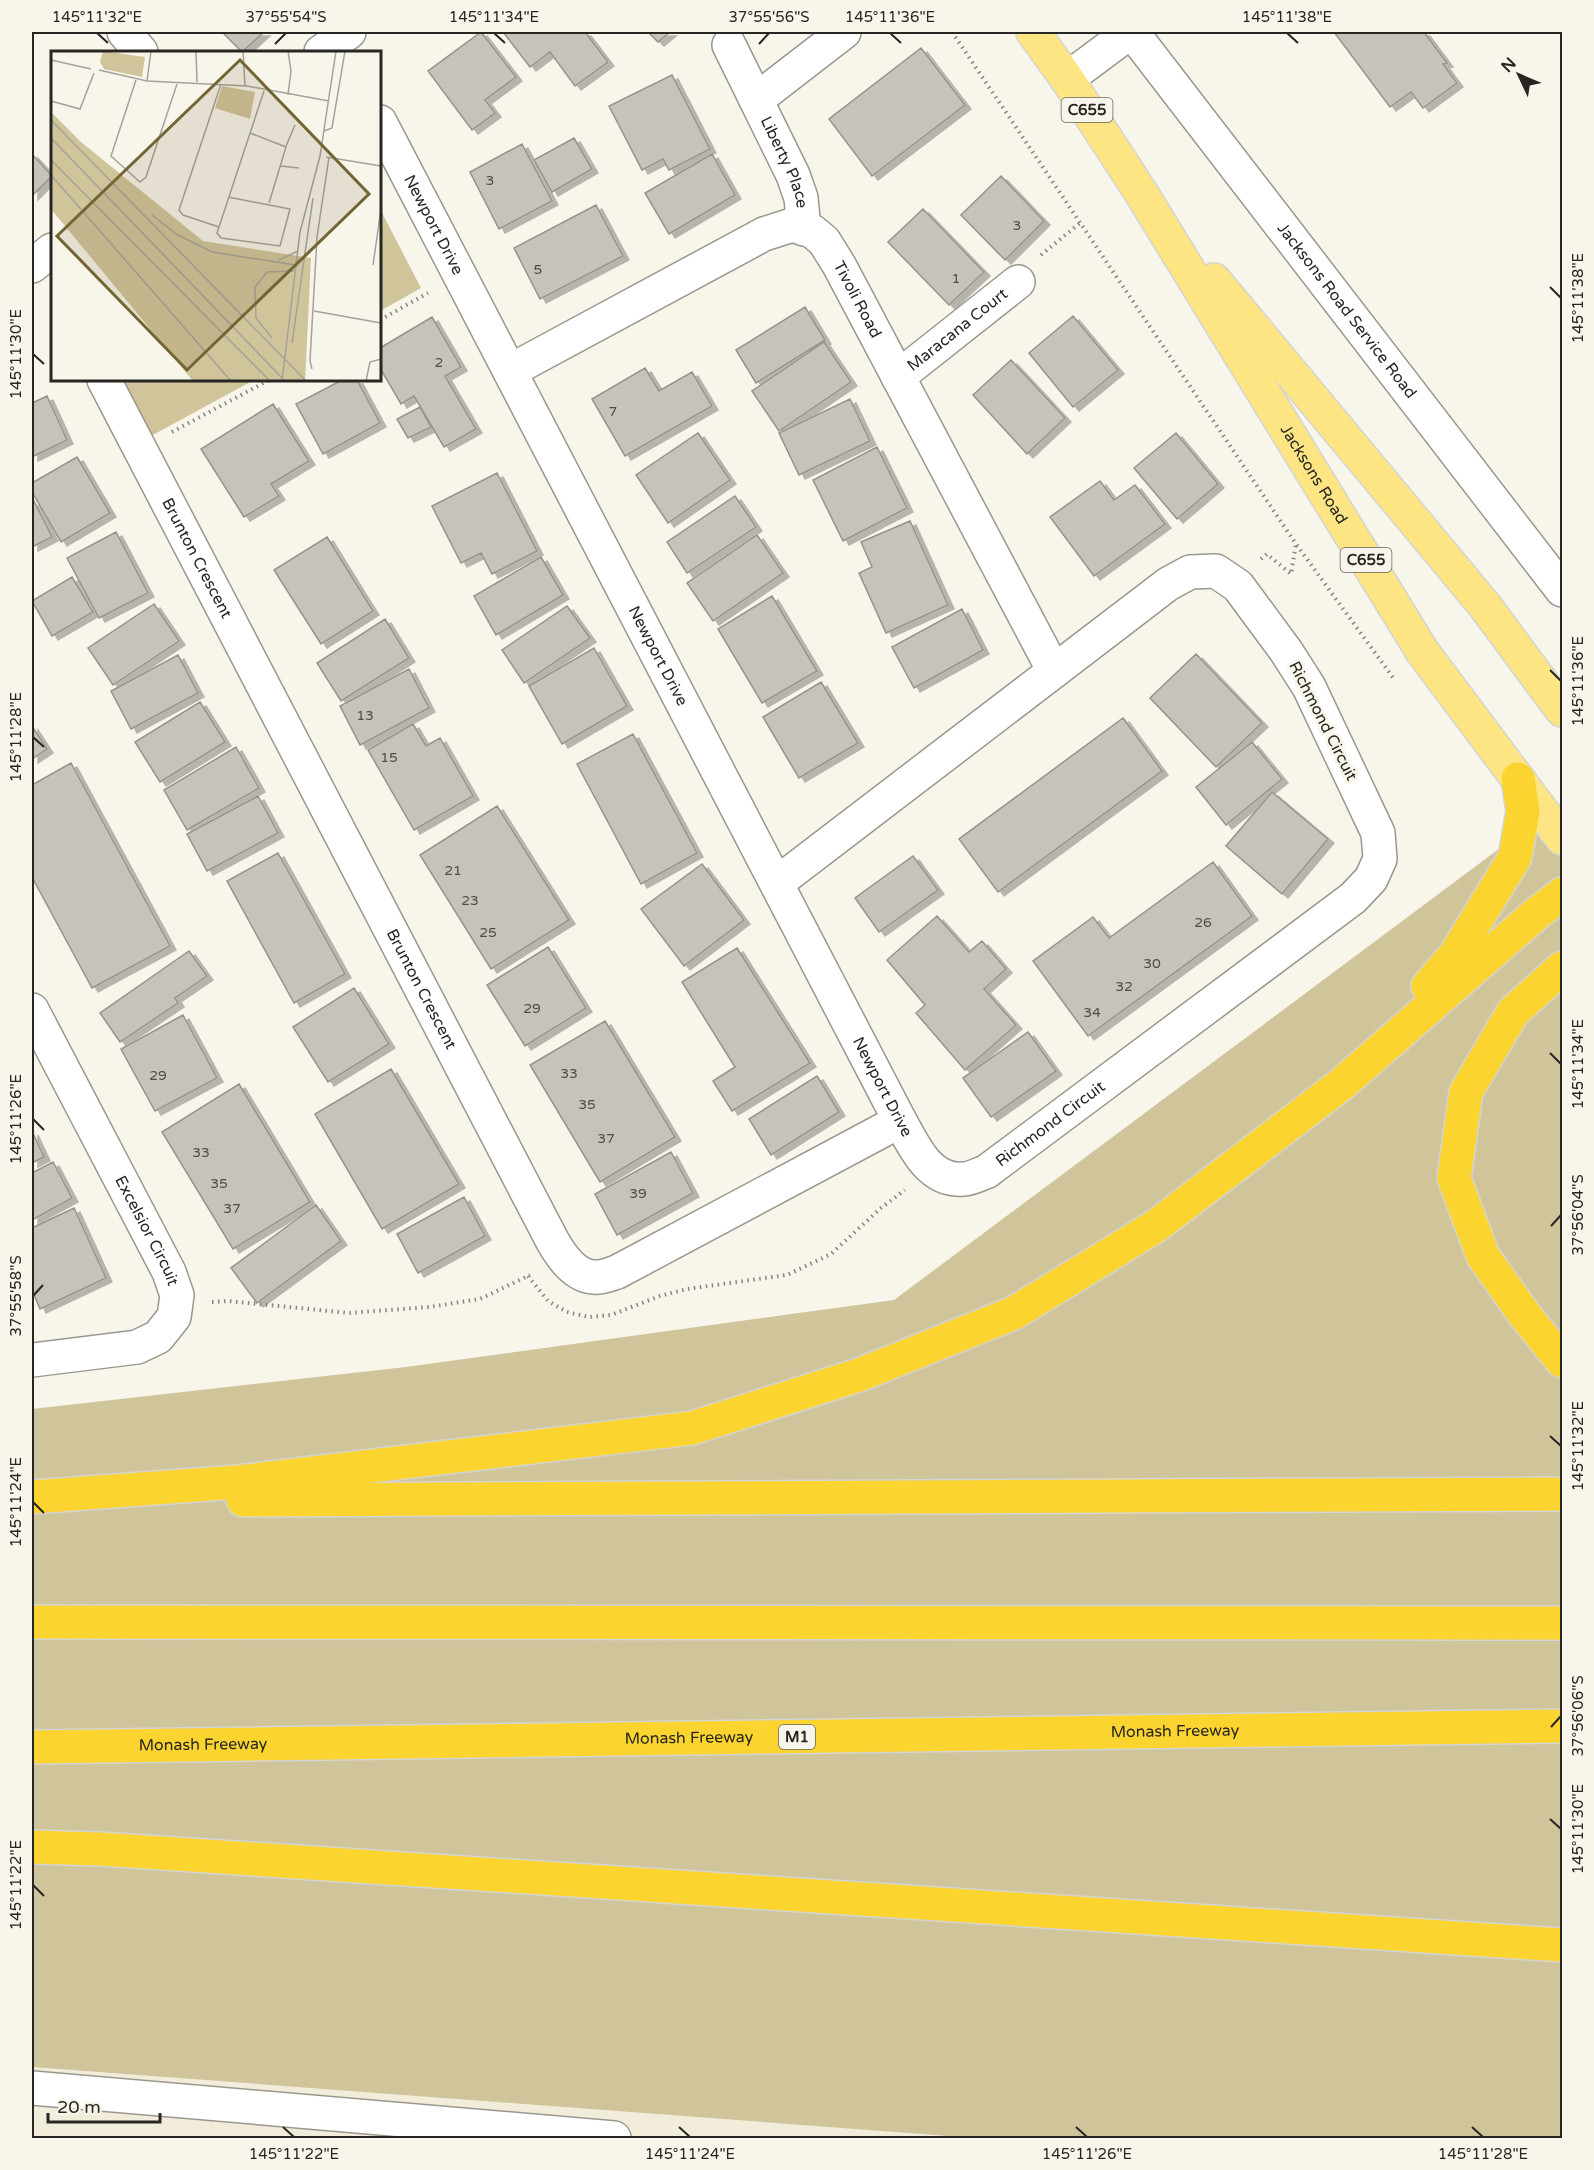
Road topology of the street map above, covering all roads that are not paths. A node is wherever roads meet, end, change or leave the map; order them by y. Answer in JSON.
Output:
{"nodes":[{"id":1,"x":124,"y":32,"type":"edge"},
{"id":2,"x":844,"y":32,"type":"edge"},
{"id":3,"x":1033,"y":32,"type":"edge"},
{"id":4,"x":1131,"y":32,"type":"edge"},
{"id":5,"x":729,"y":45,"type":"dead end"},
{"id":6,"x":140,"y":51,"type":"edge"},
{"id":7,"x":1067,"y":79,"type":"junction"},
{"id":8,"x":756,"y":100,"type":"junction"},
{"id":9,"x":381,"y":124,"type":"edge"},
{"id":10,"x":1140,"y":190,"type":"junction"},
{"id":11,"x":804,"y":229,"type":"junction"},
{"id":12,"x":1018,"y":282,"type":"dead end"},
{"id":13,"x":510,"y":371,"type":"junction"},
{"id":14,"x":898,"y":376,"type":"junction"},
{"id":15,"x":105,"y":381,"type":"edge"},
{"id":16,"x":1563,"y":590,"type":"edge"},
{"id":17,"x":1054,"y":671,"type":"junction"},
{"id":18,"x":1563,"y":710,"type":"edge"},
{"id":19,"x":1518,"y":779,"type":"junction"},
{"id":20,"x":1563,"y":838,"type":"edge"},
{"id":21,"x":777,"y":883,"type":"junction"},
{"id":22,"x":1563,"y":894,"type":"edge"},
{"id":23,"x":1563,"y":968,"type":"edge"},
{"id":24,"x":32,"y":1010,"type":"edge"},
{"id":25,"x":1343,"y":1083,"type":"junction"},
{"id":26,"x":900,"y":1121,"type":"junction"},
{"id":27,"x":941,"y":1175,"type":"joint"},
{"id":28,"x":32,"y":1360,"type":"edge"},
{"id":29,"x":1563,"y":1361,"type":"edge"},
{"id":30,"x":1563,"y":1494,"type":"edge"},
{"id":31,"x":32,"y":1497,"type":"edge"},
{"id":32,"x":32,"y":1502,"type":"edge"},
{"id":33,"x":32,"y":1622,"type":"edge"},
{"id":34,"x":1563,"y":1623,"type":"edge"},
{"id":35,"x":1563,"y":1726,"type":"edge"},
{"id":36,"x":32,"y":1747,"type":"edge"},
{"id":37,"x":32,"y":1847,"type":"edge"},
{"id":38,"x":1563,"y":1945,"type":"edge"},
{"id":39,"x":32,"y":2088,"type":"edge"},
{"id":40,"x":614,"y":2139,"type":"edge"}],
"edges":[{"from":1,"to":6,"type":"street"},
{"from":2,"to":8,"type":"street","name":"Liberty Place"},
{"from":3,"to":7,"type":"main road","name":"Jacksons Road","number":"C655"},
{"from":4,"to":7,"type":"street"},
{"from":4,"to":16,"type":"street","name":"Jacksons Road Service Road"},
{"from":5,"to":8,"type":"street","name":"Liberty Place"},
{"from":7,"to":10,"type":"main road","name":"Jacksons Road","number":"C655"},
{"from":8,"to":11,"type":"street","name":"Liberty Place"},
{"from":9,"to":13,"type":"street","name":"Newport Drive"},
{"from":10,"to":18,"type":"main road","name":"Jacksons Road","number":"C655"},
{"from":10,"to":19,"type":"main road","name":"Jacksons Road","number":"C655"},
{"from":11,"to":13,"type":"street"},
{"from":11,"to":14,"type":"street","name":"Tivoli Road"},
{"from":12,"to":14,"type":"street","name":"Maracana Court"},
{"from":13,"to":21,"type":"street","name":"Newport Drive"},
{"from":14,"to":17,"type":"street","name":"Tivoli Road"},
{"from":15,"to":26,"type":"street","name":"Brunton Crescent"},
{"from":17,"to":21,"type":"street","name":"Richmond Circuit"},
{"from":17,"to":27,"type":"street","name":"Richmond Circuit"},
{"from":19,"to":20,"type":"main road","name":"Jacksons Road","number":"C655"},
{"from":19,"to":25,"type":"highway"},
{"from":21,"to":26,"type":"street","name":"Newport Drive"},
{"from":22,"to":25,"type":"highway"},
{"from":23,"to":29,"type":"highway"},
{"from":24,"to":28,"type":"street","name":"Excelsior Circuit"},
{"from":25,"to":31,"type":"highway"},
{"from":26,"to":27,"type":"street","name":"Newport Drive"},
{"from":30,"to":32,"type":"highway"},
{"from":33,"to":34,"type":"highway"},
{"from":35,"to":36,"type":"highway","name":"Monash Freeway","number":"M1"},
{"from":37,"to":38,"type":"highway"},
{"from":39,"to":40,"type":"street"}]}
